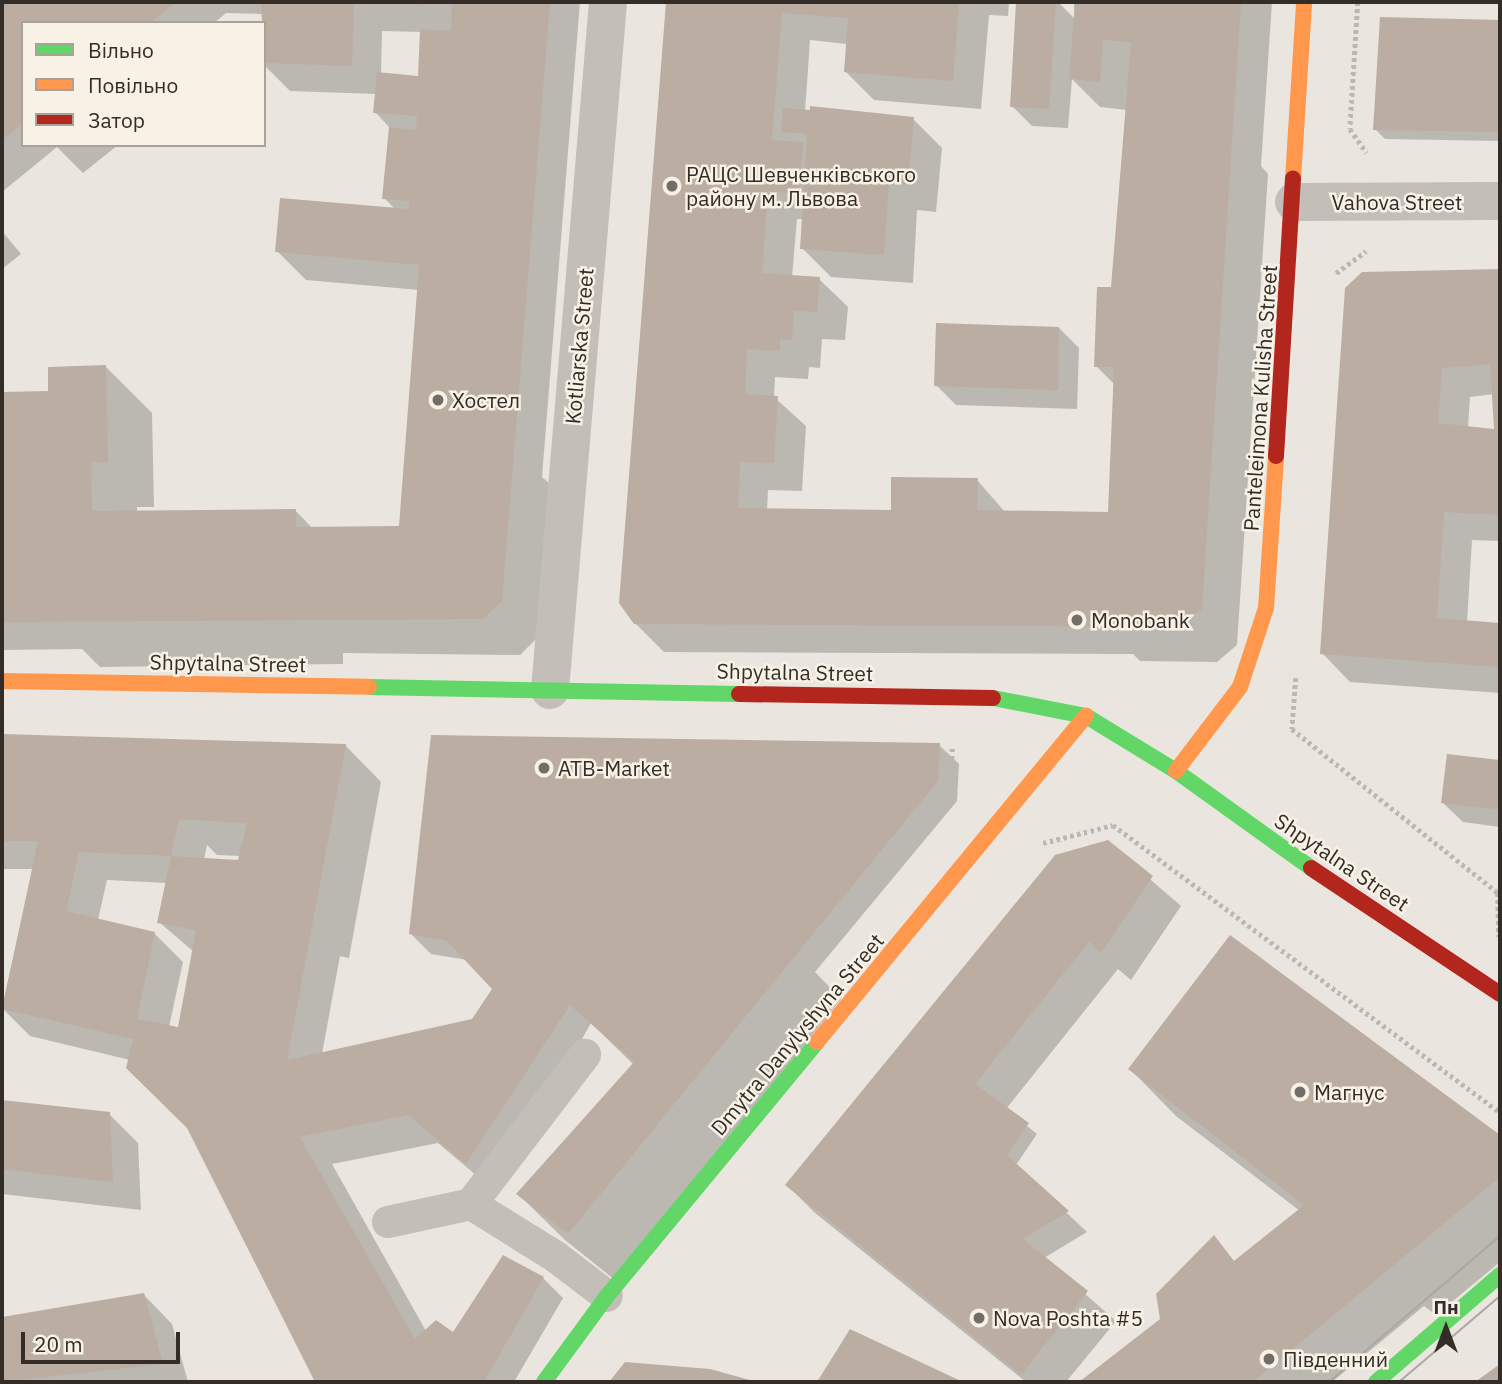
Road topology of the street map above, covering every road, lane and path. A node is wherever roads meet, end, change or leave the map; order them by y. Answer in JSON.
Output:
{"nodes":[{"id":1,"x":608,"y":2,"type":"edge"},
{"id":2,"x":1304,"y":2,"type":"edge"},
{"id":3,"x":1358,"y":2,"type":"edge"},
{"id":4,"x":1370,"y":157,"type":"dead end"},
{"id":5,"x":1500,"y":201,"type":"edge"},
{"id":6,"x":1294,"y":202,"type":"junction"},
{"id":7,"x":2,"y":681,"type":"edge"},
{"id":8,"x":550,"y":690,"type":"junction"},
{"id":9,"x":1086,"y":716,"type":"junction"},
{"id":10,"x":1292,"y":729,"type":"dead end"},
{"id":11,"x":952,"y":738,"type":"dead end"},
{"id":12,"x":1176,"y":771,"type":"junction"},
{"id":13,"x":1041,"y":844,"type":"dead end"},
{"id":14,"x":1500,"y":945,"type":"edge"},
{"id":15,"x":1500,"y":993,"type":"edge"},
{"id":16,"x":585,"y":1055,"type":"dead end"},
{"id":17,"x":1500,"y":1112,"type":"edge"},
{"id":18,"x":1500,"y":1200,"type":"edge"},
{"id":19,"x":471,"y":1204,"type":"junction"},
{"id":20,"x":388,"y":1222,"type":"dead end"},
{"id":21,"x":584,"y":1244,"type":"dead end"},
{"id":22,"x":1500,"y":1275,"type":"edge"},
{"id":23,"x":607,"y":1296,"type":"junction"},
{"id":24,"x":544,"y":1382,"type":"edge"},
{"id":25,"x":1284,"y":1382,"type":"edge"},
{"id":26,"x":1376,"y":1382,"type":"edge"}],
"edges":[{"from":1,"to":8,"type":"street","name":"Kotliarska Street"},
{"from":2,"to":6,"type":"street","name":"Panteleimona Kulisha Street"},
{"from":3,"to":4,"type":"path"},
{"from":5,"to":6,"type":"street","name":"Vahova Street"},
{"from":6,"to":12,"type":"street","name":"Panteleimona Kulisha Street"},
{"from":7,"to":8,"type":"street","name":"Shpytalna Street"},
{"from":8,"to":9,"type":"street","name":"Shpytalna Street"},
{"from":9,"to":12,"type":"street","name":"Shpytalna Street"},
{"from":9,"to":23,"type":"street","name":"Dmytra Danylyshyna Street"},
{"from":10,"to":14,"type":"path"},
{"from":11,"to":21,"type":"path"},
{"from":12,"to":15,"type":"street","name":"Shpytalna Street"},
{"from":13,"to":17,"type":"path"},
{"from":16,"to":19,"type":"lane"},
{"from":18,"to":25,"type":"path"},
{"from":19,"to":20,"type":"lane"},
{"from":19,"to":23,"type":"lane"},
{"from":22,"to":26,"type":"street"},
{"from":23,"to":24,"type":"street","name":"Dmytra Danylyshyna Street"}]}
